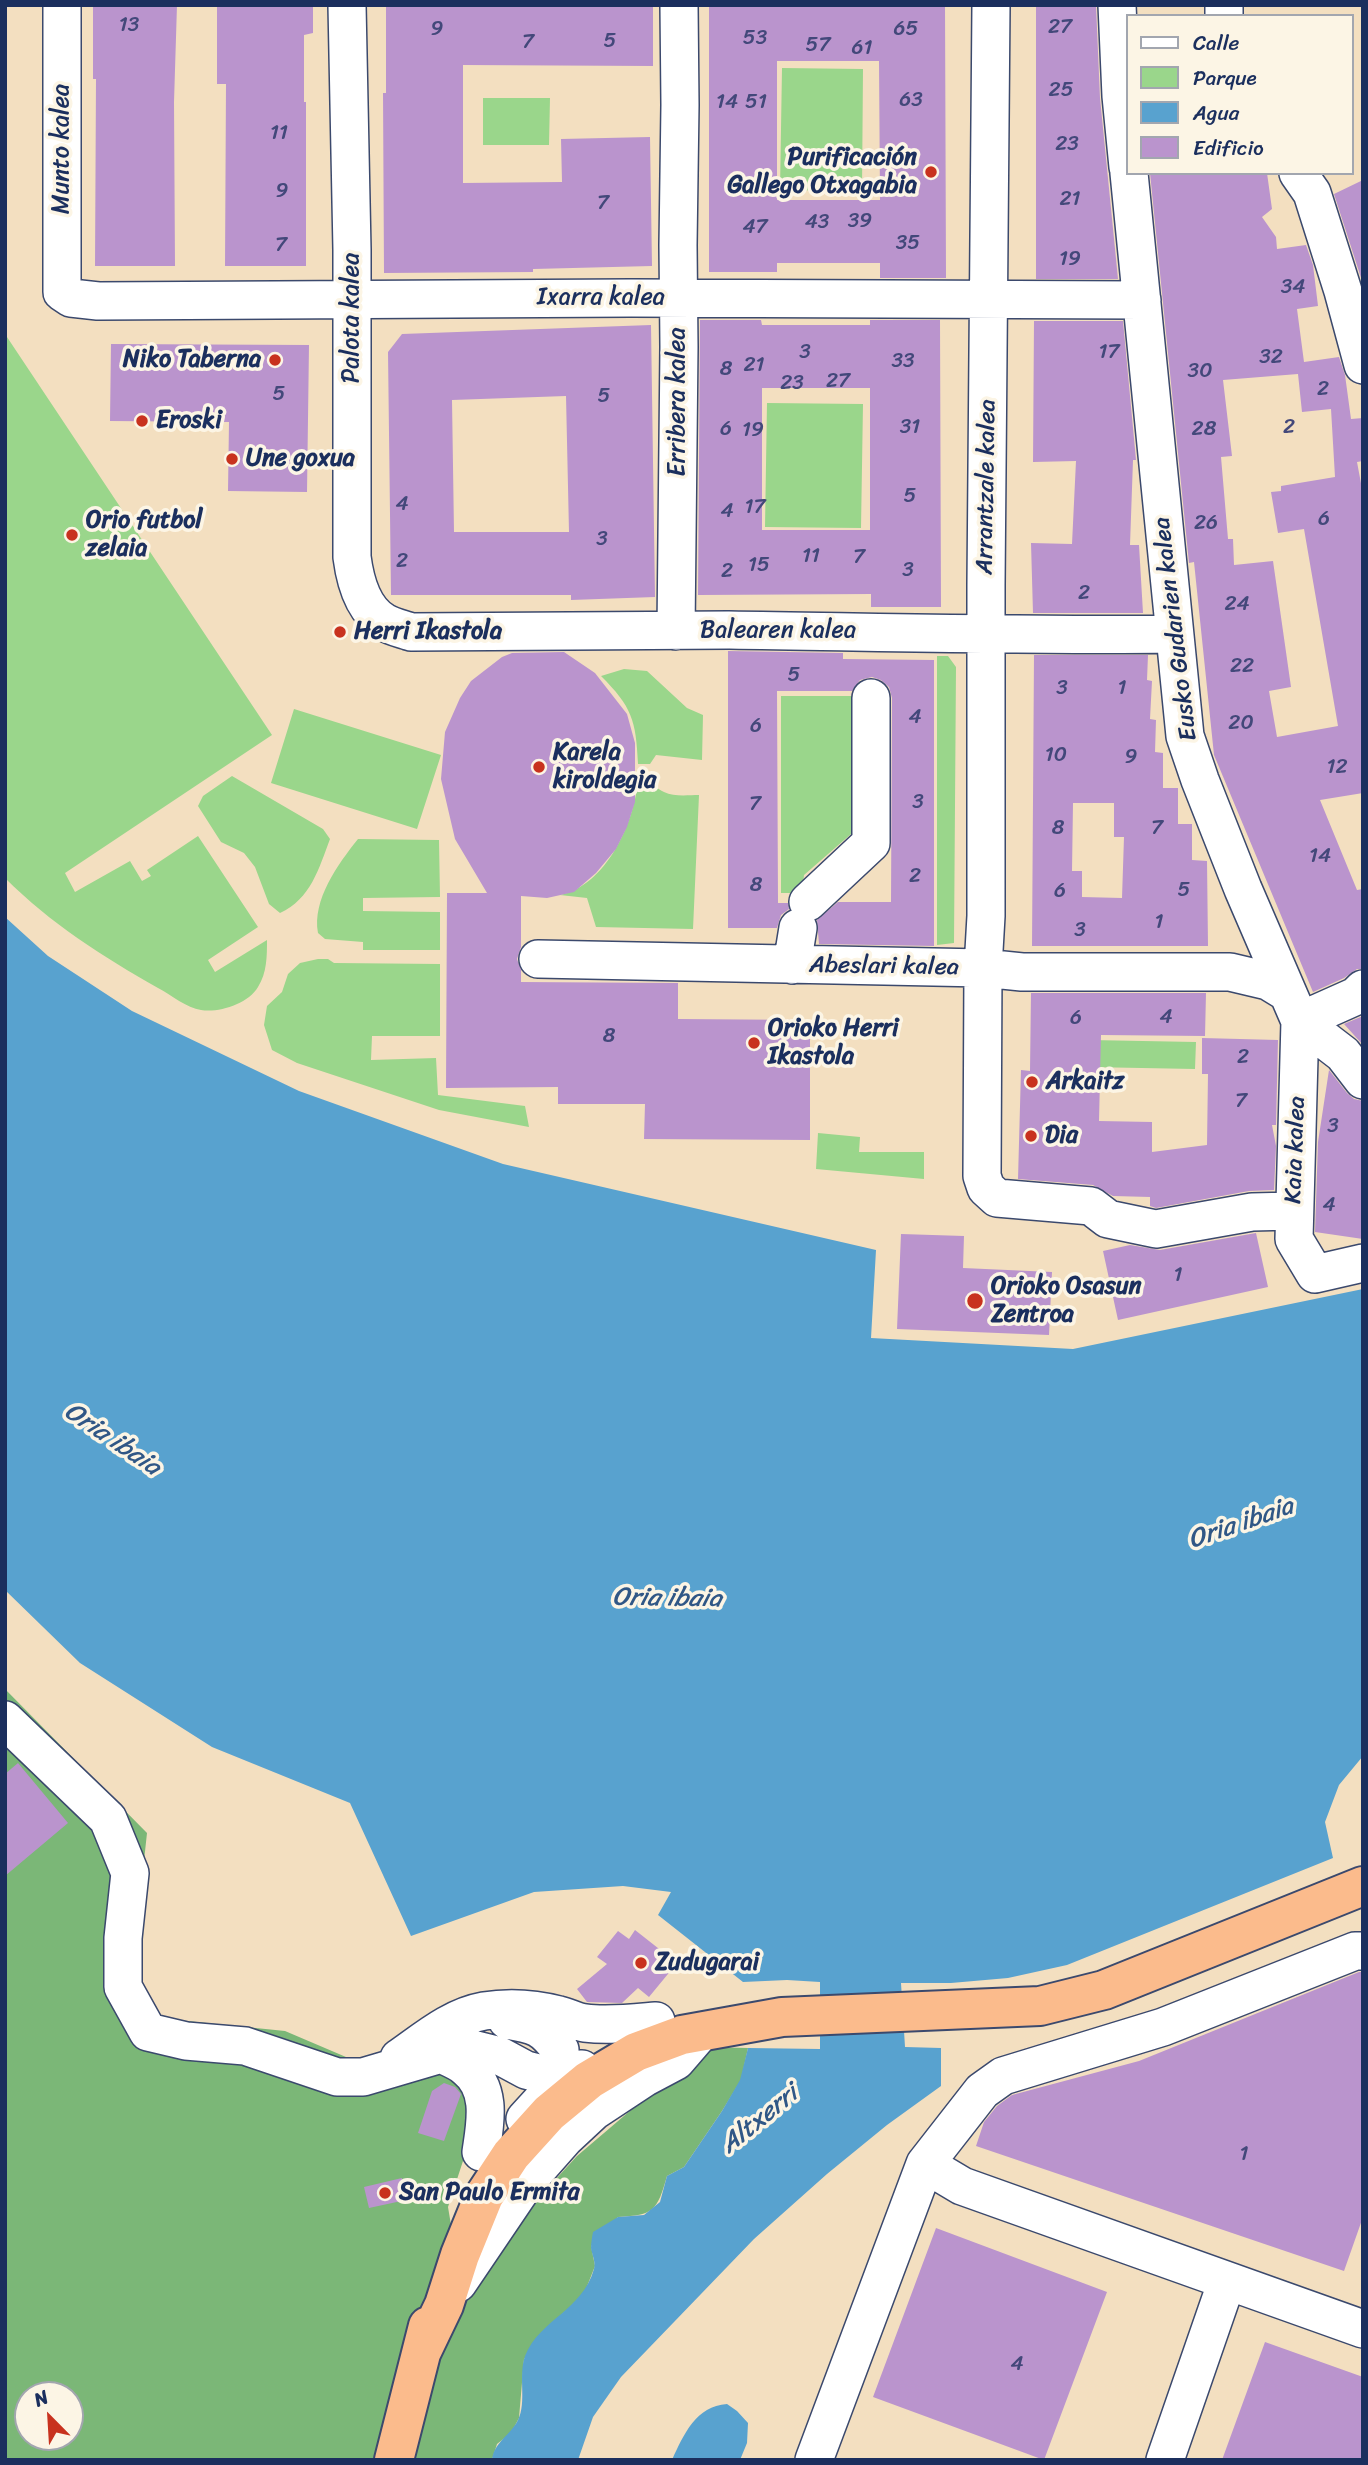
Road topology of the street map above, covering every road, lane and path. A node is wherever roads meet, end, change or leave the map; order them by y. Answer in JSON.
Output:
{"nodes":[{"id":1,"x":62,"y":5,"type":"edge"},
{"id":2,"x":347,"y":5,"type":"edge"},
{"id":3,"x":679,"y":5,"type":"edge"},
{"id":4,"x":991,"y":5,"type":"edge"},
{"id":5,"x":1117,"y":5,"type":"edge"},
{"id":6,"x":1124,"y":95,"type":"edge"},
{"id":7,"x":1126,"y":131,"type":"edge"},
{"id":8,"x":1129,"y":175,"type":"edge"},
{"id":9,"x":1299,"y":175,"type":"edge"},
{"id":10,"x":62,"y":292,"type":"joint"},
{"id":11,"x":678,"y":298,"type":"junction"},
{"id":12,"x":352,"y":300,"type":"junction"},
{"id":13,"x":989,"y":300,"type":"junction"},
{"id":14,"x":1142,"y":300,"type":"junction"},
{"id":15,"x":1363,"y":365,"type":"edge"},
{"id":16,"x":383,"y":622,"type":"joint"},
{"id":17,"x":676,"y":631,"type":"junction"},
{"id":18,"x":986,"y":633,"type":"junction"},
{"id":19,"x":1174,"y":634,"type":"junction"},
{"id":20,"x":871,"y":698,"type":"dead end"},
{"id":21,"x":1259,"y":926,"type":"junction"},
{"id":22,"x":538,"y":959,"type":"dead end"},
{"id":23,"x":792,"y":965,"type":"junction"},
{"id":24,"x":983,"y":968,"type":"junction"},
{"id":25,"x":1230,"y":972,"type":"junction"},
{"id":26,"x":1363,"y":989,"type":"edge"},
{"id":27,"x":1293,"y":1006,"type":"junction"},
{"id":28,"x":1363,"y":1080,"type":"edge"},
{"id":29,"x":1293,"y":1211,"type":"junction"},
{"id":30,"x":1363,"y":1263,"type":"edge"},
{"id":31,"x":5,"y":1720,"type":"edge"},
{"id":32,"x":1363,"y":1886,"type":"edge"},
{"id":33,"x":1363,"y":1951,"type":"edge"},
{"id":34,"x":559,"y":2015,"type":"junction"},
{"id":35,"x":782,"y":2017,"type":"junction"},
{"id":36,"x":701,"y":2032,"type":"junction"},
{"id":37,"x":646,"y":2036,"type":"junction"},
{"id":38,"x":443,"y":2040,"type":"junction"},
{"id":39,"x":397,"y":2060,"type":"junction"},
{"id":40,"x":559,"y":2071,"type":"junction"},
{"id":41,"x":363,"y":2077,"type":"junction"},
{"id":42,"x":481,"y":2152,"type":"junction"},
{"id":43,"x":925,"y":2164,"type":"junction"},
{"id":44,"x":484,"y":2196,"type":"junction"},
{"id":45,"x":1227,"y":2281,"type":"junction"},
{"id":46,"x":444,"y":2305,"type":"junction"},
{"id":47,"x":1363,"y":2329,"type":"edge"},
{"id":48,"x":422,"y":2351,"type":"junction"},
{"id":49,"x":394,"y":2460,"type":"edge"},
{"id":50,"x":814,"y":2460,"type":"edge"},
{"id":51,"x":1165,"y":2460,"type":"edge"}],
"edges":[{"from":1,"to":10,"type":"street","name":"Munto kalea"},
{"from":2,"to":12,"type":"street","name":"Palota kalea"},
{"from":3,"to":11,"type":"street","name":"Erribera kalea"},
{"from":4,"to":13,"type":"street","name":"Arrantzale kalea"},
{"from":5,"to":6,"type":"street"},
{"from":6,"to":7,"type":"street"},
{"from":8,"to":14,"type":"street","name":"Eusko Gudarien kalea"},
{"from":9,"to":15,"type":"street"},
{"from":10,"to":12,"type":"street","name":"Ixarra kalea"},
{"from":11,"to":12,"type":"street","name":"Ixarra kalea"},
{"from":11,"to":13,"type":"street","name":"Ixarra kalea"},
{"from":11,"to":17,"type":"street","name":"Erribera kalea"},
{"from":12,"to":16,"type":"street","name":"Palota kalea"},
{"from":13,"to":14,"type":"street","name":"Ixarra kalea"},
{"from":13,"to":18,"type":"street","name":"Arrantzale kalea"},
{"from":14,"to":19,"type":"street","name":"Eusko Gudarien kalea"},
{"from":16,"to":17,"type":"street","name":"Balearen kalea"},
{"from":17,"to":18,"type":"street","name":"Balearen kalea"},
{"from":18,"to":19,"type":"street","name":"Balearen kalea"},
{"from":18,"to":24,"type":"street","name":"Arrantzale kalea"},
{"from":19,"to":21,"type":"street","name":"Eusko Gudarien kalea"},
{"from":20,"to":23,"type":"street"},
{"from":21,"to":25,"type":"street"},
{"from":21,"to":27,"type":"street","name":"Eusko Gudarien kalea"},
{"from":22,"to":23,"type":"street","name":"Abeslari kalea"},
{"from":23,"to":24,"type":"street","name":"Abeslari kalea"},
{"from":24,"to":25,"type":"street","name":"Abeslari kalea"},
{"from":24,"to":29,"type":"street","name":"Arrantzale kalea"},
{"from":25,"to":27,"type":"street","name":"Abeslari kalea"},
{"from":26,"to":27,"type":"street"},
{"from":27,"to":28,"type":"street"},
{"from":27,"to":29,"type":"street","name":"Kaia kalea"},
{"from":29,"to":30,"type":"street","name":"Kaia kalea"},
{"from":31,"to":41,"type":"street"},
{"from":32,"to":35,"type":"highway"},
{"from":33,"to":43,"type":"street"},
{"from":34,"to":37,"type":"street"},
{"from":34,"to":38,"type":"street"},
{"from":34,"to":39,"type":"street"},
{"from":35,"to":36,"type":"highway"},
{"from":35,"to":37,"type":"highway"},
{"from":36,"to":37,"type":"highway"},
{"from":36,"to":46,"type":"street"},
{"from":37,"to":40,"type":"highway"},
{"from":37,"to":44,"type":"highway"},
{"from":38,"to":39,"type":"street"},
{"from":38,"to":40,"type":"street"},
{"from":38,"to":41,"type":"street"},
{"from":38,"to":42,"type":"street"},
{"from":39,"to":41,"type":"street"},
{"from":40,"to":42,"type":"highway"},
{"from":40,"to":44,"type":"street"},
{"from":42,"to":48,"type":"highway"},
{"from":43,"to":45,"type":"street"},
{"from":43,"to":50,"type":"street"},
{"from":44,"to":46,"type":"highway"},
{"from":45,"to":47,"type":"street"},
{"from":45,"to":51,"type":"street"},
{"from":46,"to":48,"type":"highway"},
{"from":48,"to":49,"type":"highway"}]}
